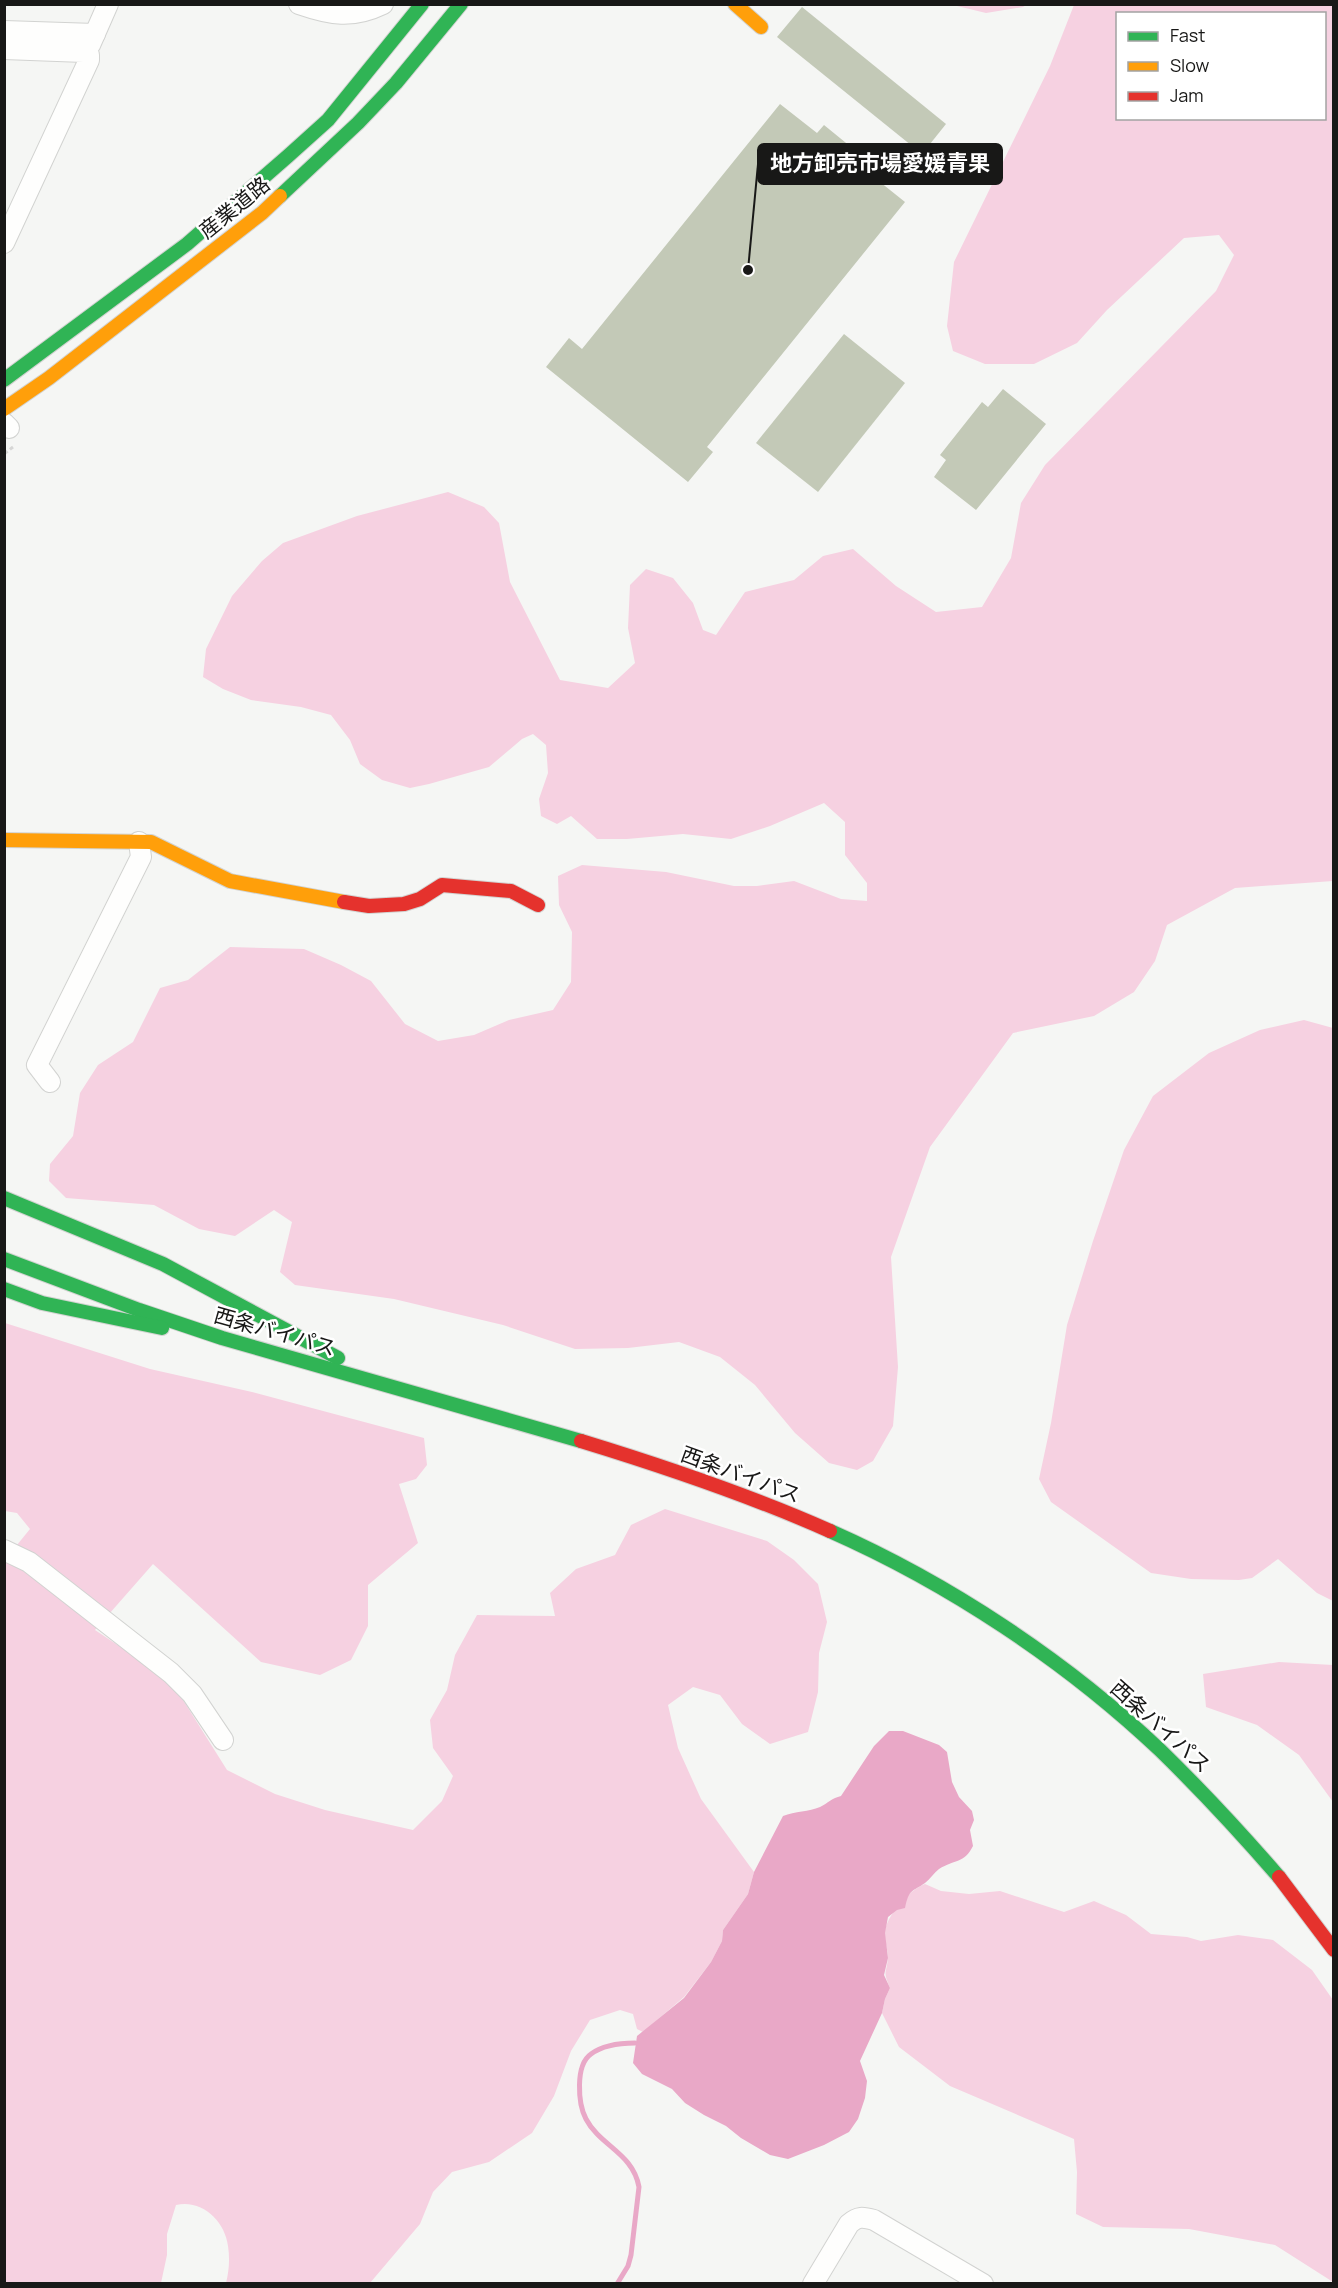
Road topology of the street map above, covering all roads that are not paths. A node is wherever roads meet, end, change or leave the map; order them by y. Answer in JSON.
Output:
{"nodes":[{"id":1,"x":108,"y":4,"type":"edge"},
{"id":2,"x":299,"y":4,"type":"edge"},
{"id":3,"x":383,"y":4,"type":"edge"},
{"id":4,"x":389,"y":4,"type":"edge"},
{"id":5,"x":460,"y":4,"type":"edge"},
{"id":6,"x":735,"y":4,"type":"edge"},
{"id":7,"x":417,"y":12,"type":"edge"},
{"id":8,"x":761,"y":27,"type":"dead end"},
{"id":9,"x":4,"y":31,"type":"edge"},
{"id":10,"x":95,"y":33,"type":"junction"},
{"id":11,"x":4,"y":49,"type":"edge"},
{"id":12,"x":86,"y":53,"type":"junction"},
{"id":13,"x":4,"y":243,"type":"edge"},
{"id":14,"x":4,"y":380,"type":"edge"},
{"id":15,"x":6,"y":420,"type":"edge"},
{"id":16,"x":4,"y":840,"type":"edge"},
{"id":17,"x":139,"y":842,"type":"junction"},
{"id":18,"x":538,"y":904,"type":"dead end"},
{"id":19,"x":50,"y":1082,"type":"dead end"},
{"id":20,"x":4,"y":1198,"type":"edge"},
{"id":21,"x":4,"y":1259,"type":"edge"},
{"id":22,"x":4,"y":1289,"type":"edge"},
{"id":23,"x":221,"y":1338,"type":"junction"},
{"id":24,"x":392,"y":1387,"type":"junction"},
{"id":25,"x":4,"y":1550,"type":"edge"},
{"id":26,"x":223,"y":1740,"type":"dead end"},
{"id":27,"x":1334,"y":1950,"type":"edge"},
{"id":28,"x":813,"y":2283,"type":"edge"},
{"id":29,"x":983,"y":2283,"type":"edge"}],
"edges":[{"from":1,"to":10,"type":"street"},
{"from":2,"to":3,"type":"street"},
{"from":4,"to":7,"type":"street"},
{"from":5,"to":15,"type":"main road","name":"産業道路"},
{"from":6,"to":8,"type":"main road"},
{"from":7,"to":14,"type":"main road","name":"産業道路"},
{"from":9,"to":10,"type":"street"},
{"from":10,"to":12,"type":"street"},
{"from":11,"to":12,"type":"street"},
{"from":12,"to":13,"type":"street"},
{"from":16,"to":17,"type":"main road"},
{"from":17,"to":18,"type":"main road"},
{"from":17,"to":19,"type":"street"},
{"from":20,"to":24,"type":"main road"},
{"from":21,"to":23,"type":"main road","name":"西条バイパス"},
{"from":22,"to":23,"type":"main road"},
{"from":23,"to":24,"type":"main road","name":"西条バイパス"},
{"from":24,"to":27,"type":"main road","name":"西条バイパス"},
{"from":25,"to":26,"type":"street"},
{"from":28,"to":29,"type":"street"}]}
